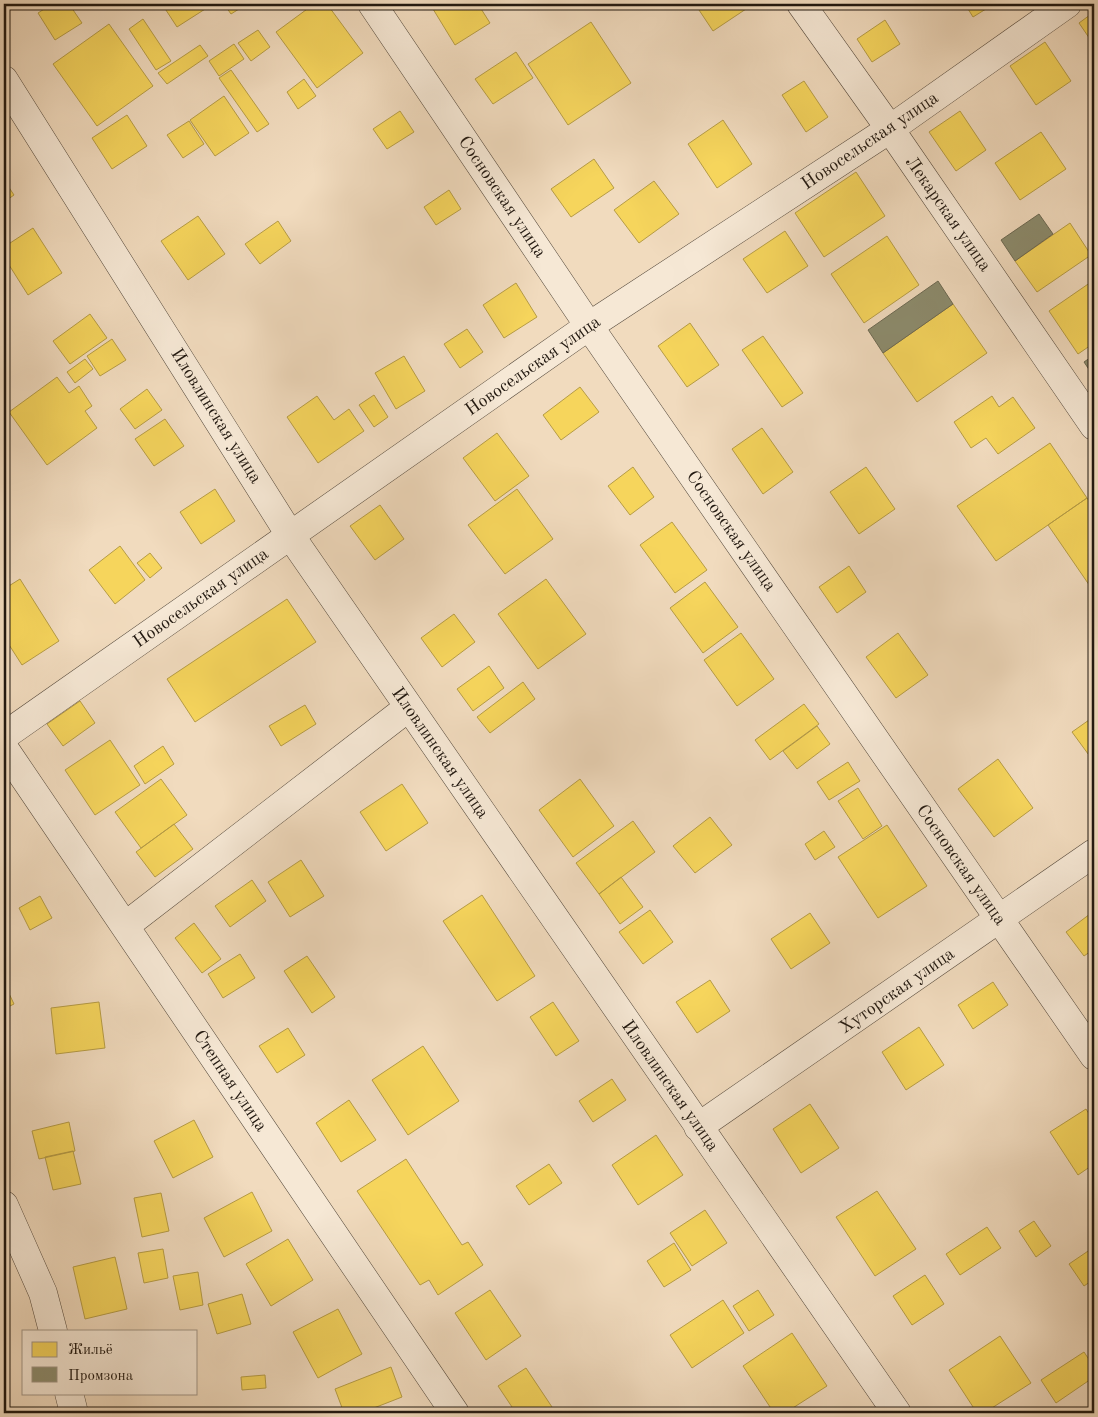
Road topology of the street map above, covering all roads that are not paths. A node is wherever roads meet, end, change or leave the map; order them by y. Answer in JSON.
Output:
{"nodes":[{"id":1,"x":372,"y":4,"type":"edge"},
{"id":2,"x":801,"y":4,"type":"edge"},
{"id":3,"x":1067,"y":4,"type":"edge"},
{"id":4,"x":4,"y":80,"type":"edge"},
{"id":5,"x":890,"y":129,"type":"junction"},
{"id":6,"x":590,"y":326,"type":"junction"},
{"id":7,"x":1094,"y":426,"type":"edge"},
{"id":8,"x":290,"y":535,"type":"junction"},
{"id":9,"x":409,"y":707,"type":"junction"},
{"id":10,"x":4,"y":736,"type":"edge"},
{"id":11,"x":4,"y":748,"type":"edge"},
{"id":12,"x":1094,"y":853,"type":"edge"},
{"id":13,"x":999,"y":920,"type":"junction"},
{"id":14,"x":125,"y":926,"type":"junction"},
{"id":15,"x":1094,"y":1056,"type":"edge"},
{"id":16,"x":698,"y":1127,"type":"junction"},
{"id":17,"x":4,"y":1205,"type":"edge"},
{"id":18,"x":53,"y":1330,"type":"edge"},
{"id":19,"x":68,"y":1394,"type":"edge"},
{"id":20,"x":74,"y":1413,"type":"edge"},
{"id":21,"x":455,"y":1413,"type":"edge"},
{"id":22,"x":897,"y":1413,"type":"edge"}],
"edges":[{"from":1,"to":6,"type":"street","name":"Сосновская улица"},
{"from":2,"to":5,"type":"street","name":"Лекарская улица"},
{"from":3,"to":5,"type":"street","name":"Новосельская улица"},
{"from":4,"to":8,"type":"street","name":"Иловлинская улица"},
{"from":5,"to":6,"type":"street","name":"Новосельская улица"},
{"from":5,"to":7,"type":"street","name":"Лекарская улица"},
{"from":6,"to":8,"type":"street","name":"Новосельская улица"},
{"from":6,"to":13,"type":"street","name":"Сосновская улица"},
{"from":8,"to":9,"type":"street","name":"Иловлинская улица"},
{"from":8,"to":10,"type":"street","name":"Новосельская улица"},
{"from":9,"to":14,"type":"street"},
{"from":9,"to":16,"type":"street","name":"Иловлинская улица"},
{"from":11,"to":14,"type":"street","name":"Степная улица"},
{"from":12,"to":13,"type":"street","name":"Хуторская улица"},
{"from":13,"to":15,"type":"street","name":"Сосновская улица"},
{"from":13,"to":16,"type":"street","name":"Хуторская улица"},
{"from":14,"to":21,"type":"street","name":"Степная улица"},
{"from":16,"to":22,"type":"street","name":"Иловлинская улица"},
{"from":17,"to":18,"type":"street"},
{"from":19,"to":20,"type":"street"}]}
